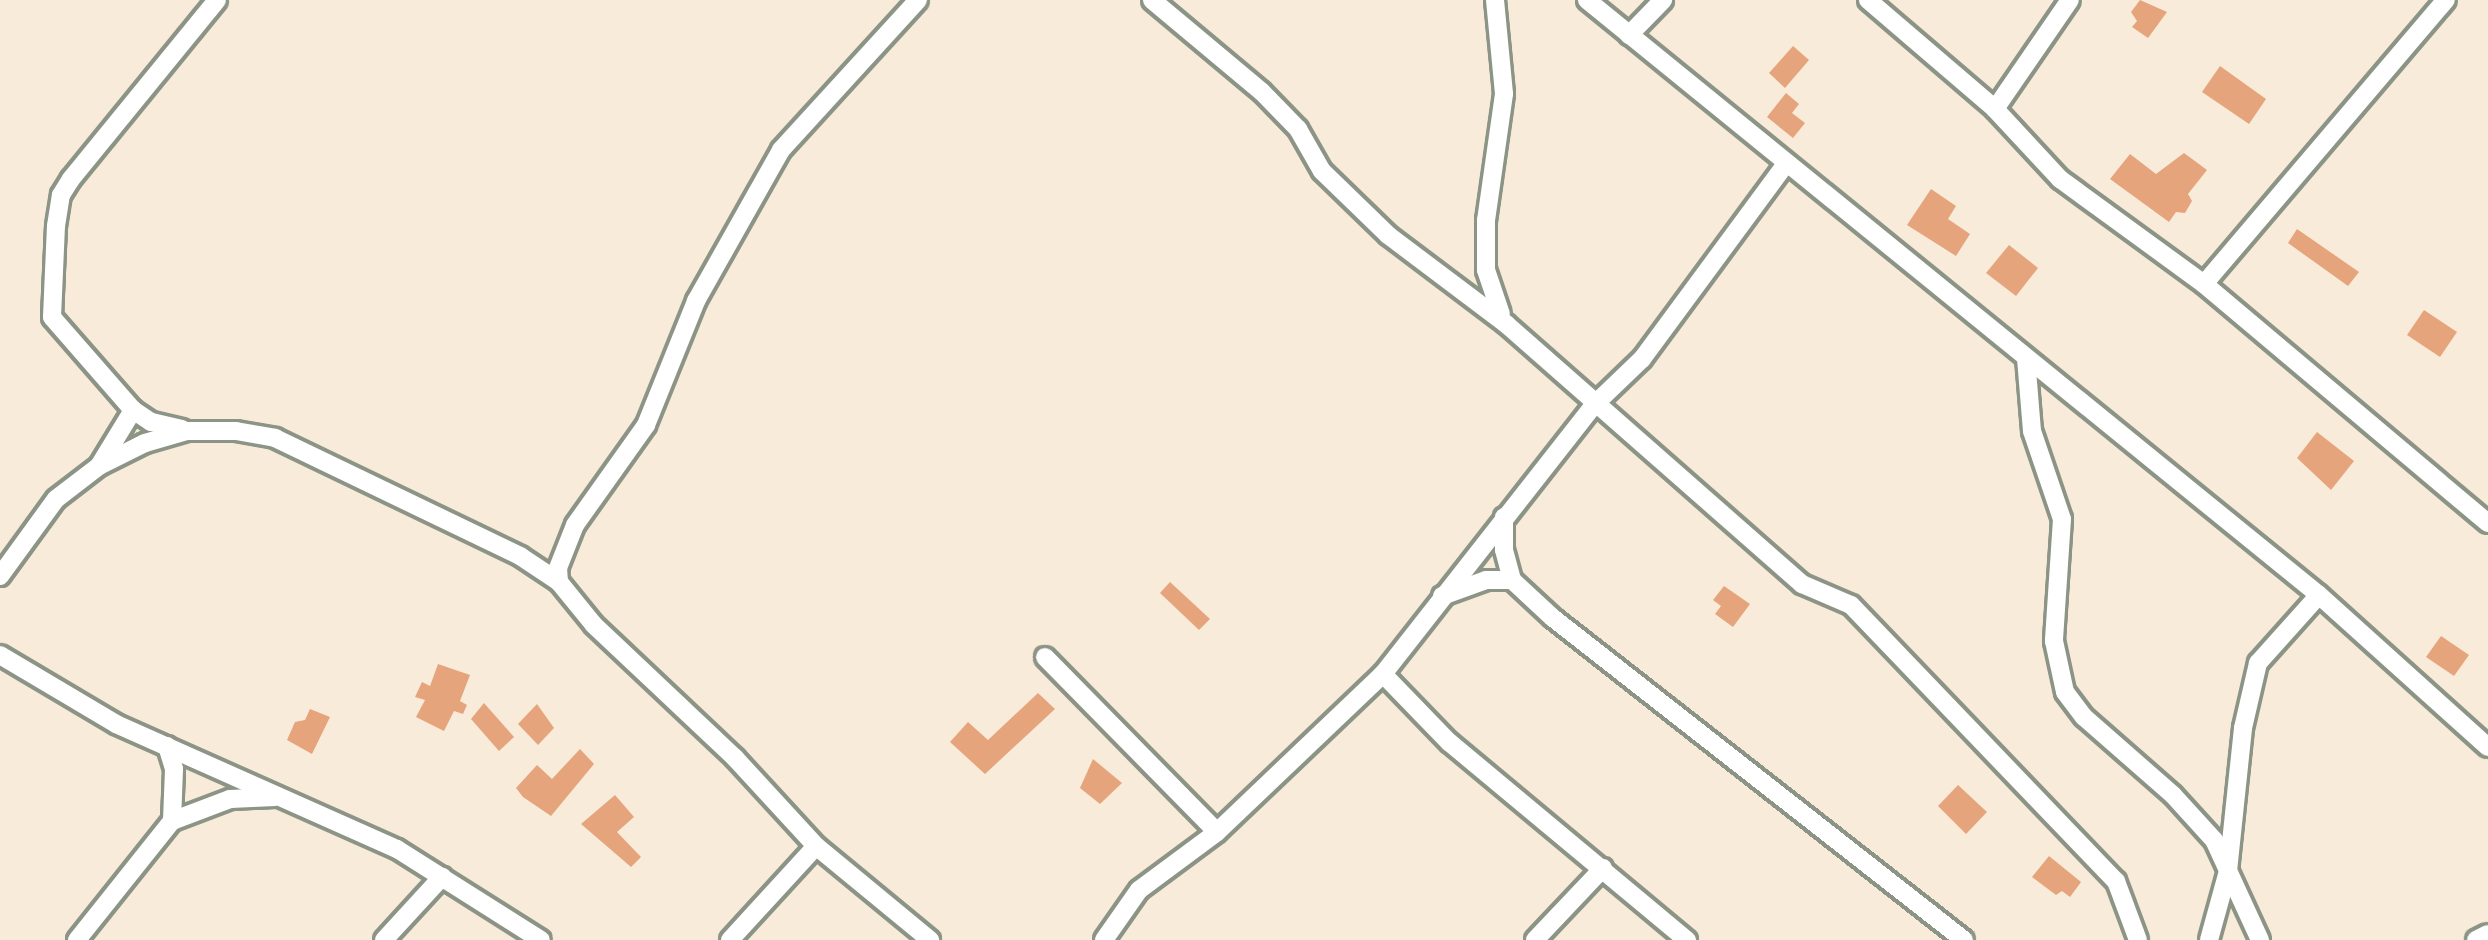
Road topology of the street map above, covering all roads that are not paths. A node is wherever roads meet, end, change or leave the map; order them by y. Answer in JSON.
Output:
{"nodes":[{"id":1,"x":217,"y":0,"type":"edge"},
{"id":2,"x":918,"y":0,"type":"edge"},
{"id":3,"x":1153,"y":0,"type":"edge"},
{"id":4,"x":1496,"y":0,"type":"edge"},
{"id":5,"x":1587,"y":0,"type":"edge"},
{"id":6,"x":1664,"y":0,"type":"edge"},
{"id":7,"x":1868,"y":0,"type":"edge"},
{"id":8,"x":2070,"y":0,"type":"edge"},
{"id":9,"x":2446,"y":0,"type":"edge"},
{"id":10,"x":1629,"y":35,"type":"junction"},
{"id":11,"x":1995,"y":109,"type":"junction"},
{"id":12,"x":1785,"y":165,"type":"junction"},
{"id":13,"x":2204,"y":284,"type":"junction"},
{"id":14,"x":1506,"y":324,"type":"junction"},
{"id":15,"x":2026,"y":358,"type":"junction"},
{"id":16,"x":1595,"y":404,"type":"junction"},
{"id":17,"x":133,"y":410,"type":"junction"},
{"id":18,"x":187,"y":430,"type":"junction"},
{"id":19,"x":99,"y":466,"type":"junction"},
{"id":20,"x":1504,"y":517,"type":"junction"},
{"id":21,"x":2488,"y":523,"type":"edge"},
{"id":22,"x":565,"y":544,"type":"junction"},
{"id":23,"x":520,"y":556,"type":"junction"},
{"id":24,"x":0,"y":576,"type":"edge"},
{"id":25,"x":1512,"y":580,"type":"junction"},
{"id":26,"x":559,"y":581,"type":"junction"},
{"id":27,"x":2319,"y":595,"type":"junction"},
{"id":28,"x":1442,"y":596,"type":"junction"},
{"id":29,"x":0,"y":655,"type":"edge"},
{"id":30,"x":1046,"y":657,"type":"dead end"},
{"id":31,"x":1383,"y":674,"type":"junction"},
{"id":32,"x":167,"y":746,"type":"junction"},
{"id":33,"x":2488,"y":747,"type":"edge"},
{"id":34,"x":280,"y":797,"type":"junction"},
{"id":35,"x":172,"y":821,"type":"junction"},
{"id":36,"x":1217,"y":832,"type":"junction"},
{"id":37,"x":816,"y":846,"type":"junction"},
{"id":38,"x":1603,"y":868,"type":"junction"},
{"id":39,"x":2228,"y":871,"type":"junction"},
{"id":40,"x":442,"y":877,"type":"junction"},
{"id":41,"x":2488,"y":934,"type":"edge"},
{"id":42,"x":77,"y":940,"type":"edge"},
{"id":43,"x":384,"y":940,"type":"edge"},
{"id":44,"x":541,"y":940,"type":"edge"},
{"id":45,"x":730,"y":940,"type":"edge"},
{"id":46,"x":930,"y":940,"type":"edge"},
{"id":47,"x":1104,"y":940,"type":"edge"},
{"id":48,"x":1535,"y":940,"type":"edge"},
{"id":49,"x":1687,"y":940,"type":"edge"},
{"id":50,"x":1964,"y":940,"type":"edge"},
{"id":51,"x":2138,"y":940,"type":"edge"},
{"id":52,"x":2210,"y":940,"type":"edge"},
{"id":53,"x":2260,"y":940,"type":"edge"},
{"id":54,"x":2476,"y":940,"type":"edge"}],
"edges":[{"from":1,"to":17,"type":"street"},
{"from":2,"to":22,"type":"street"},
{"from":3,"to":14,"type":"street"},
{"from":4,"to":14,"type":"street"},
{"from":5,"to":10,"type":"street"},
{"from":6,"to":10,"type":"street"},
{"from":7,"to":11,"type":"street"},
{"from":8,"to":11,"type":"street"},
{"from":9,"to":13,"type":"street"},
{"from":10,"to":12,"type":"street"},
{"from":11,"to":13,"type":"street"},
{"from":12,"to":15,"type":"street"},
{"from":12,"to":16,"type":"street"},
{"from":13,"to":21,"type":"street"},
{"from":14,"to":16,"type":"street"},
{"from":15,"to":27,"type":"street"},
{"from":15,"to":39,"type":"street"},
{"from":16,"to":20,"type":"street"},
{"from":16,"to":51,"type":"street"},
{"from":17,"to":18,"type":"street"},
{"from":17,"to":19,"type":"street"},
{"from":18,"to":19,"type":"street"},
{"from":18,"to":23,"type":"street"},
{"from":19,"to":24,"type":"street"},
{"from":20,"to":25,"type":"street"},
{"from":20,"to":28,"type":"street"},
{"from":22,"to":23,"type":"street"},
{"from":22,"to":26,"type":"street"},
{"from":23,"to":26,"type":"street"},
{"from":25,"to":28,"type":"street"},
{"from":25,"to":50,"type":"street"},
{"from":26,"to":37,"type":"street"},
{"from":27,"to":33,"type":"street"},
{"from":27,"to":39,"type":"street"},
{"from":28,"to":31,"type":"street"},
{"from":29,"to":32,"type":"street"},
{"from":30,"to":36,"type":"street"},
{"from":31,"to":36,"type":"street"},
{"from":31,"to":38,"type":"street"},
{"from":32,"to":34,"type":"street"},
{"from":32,"to":35,"type":"street"},
{"from":34,"to":35,"type":"street"},
{"from":34,"to":40,"type":"street"},
{"from":35,"to":42,"type":"street"},
{"from":36,"to":47,"type":"street"},
{"from":37,"to":45,"type":"street"},
{"from":37,"to":46,"type":"street"},
{"from":38,"to":48,"type":"street"},
{"from":38,"to":49,"type":"street"},
{"from":39,"to":52,"type":"street"},
{"from":39,"to":53,"type":"street"},
{"from":40,"to":43,"type":"street"},
{"from":40,"to":44,"type":"street"},
{"from":41,"to":54,"type":"street"}]}
